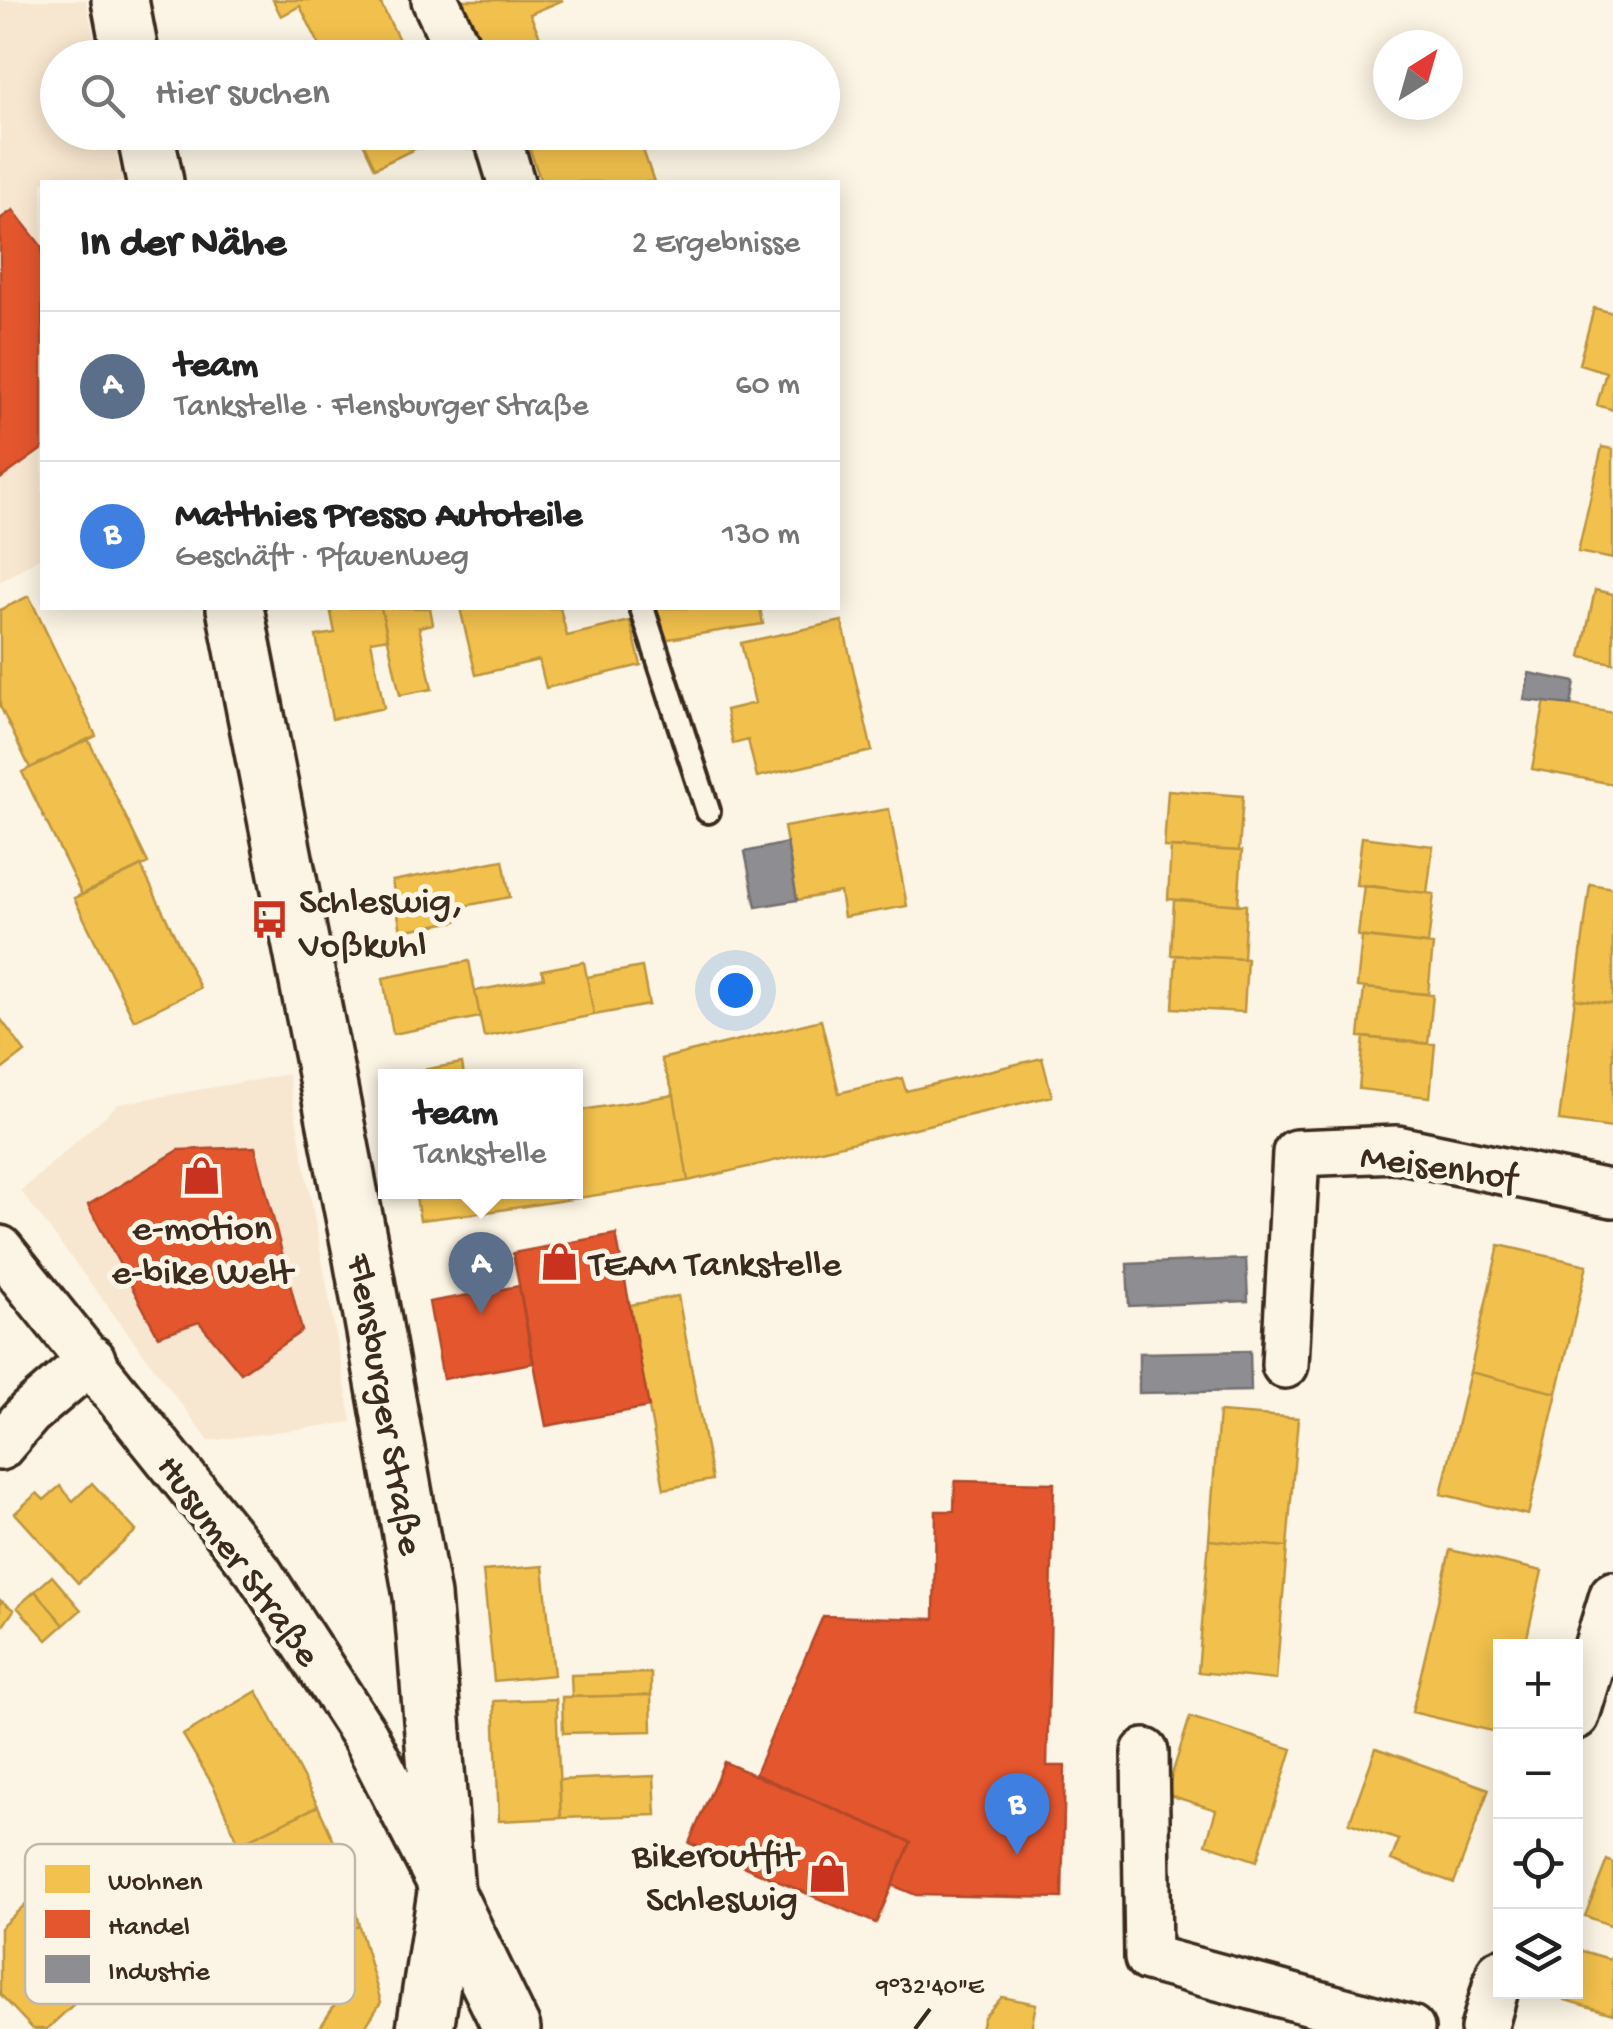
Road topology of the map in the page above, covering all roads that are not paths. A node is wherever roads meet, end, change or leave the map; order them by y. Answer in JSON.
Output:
{"nodes":[{"id":1,"x":120,"y":0,"type":"edge"},
{"id":2,"x":435,"y":0,"type":"edge"},
{"id":3,"x":128,"y":40,"type":"edge"},
{"id":4,"x":454,"y":40,"type":"edge"},
{"id":5,"x":148,"y":150,"type":"edge"},
{"id":6,"x":501,"y":150,"type":"edge"},
{"id":7,"x":154,"y":180,"type":"edge"},
{"id":8,"x":510,"y":180,"type":"edge"},
{"id":9,"x":235,"y":610,"type":"edge"},
{"id":10,"x":643,"y":610,"type":"edge"},
{"id":11,"x":708,"y":811,"type":"dead end"},
{"id":12,"x":1613,"y":1194,"type":"edge"},
{"id":13,"x":0,"y":1248,"type":"edge"},
{"id":14,"x":92,"y":1360,"type":"junction"},
{"id":15,"x":1285,"y":1365,"type":"dead end"},
{"id":16,"x":0,"y":1447,"type":"edge"},
{"id":17,"x":1613,"y":1595,"type":"edge"},
{"id":18,"x":1583,"y":1693,"type":"edge"},
{"id":19,"x":1145,"y":1752,"type":"dead end"},
{"id":20,"x":446,"y":1893,"type":"junction"},
{"id":21,"x":1493,"y":1997,"type":"edge"},
{"id":22,"x":425,"y":2029,"type":"edge"},
{"id":23,"x":512,"y":2029,"type":"edge"},
{"id":24,"x":1411,"y":2029,"type":"edge"},
{"id":25,"x":1484,"y":2029,"type":"edge"}],
"edges":[{"from":1,"to":3,"type":"street"},
{"from":2,"to":4,"type":"street"},
{"from":5,"to":7,"type":"street"},
{"from":6,"to":8,"type":"street"},
{"from":9,"to":20,"type":"street","name":"Flensburger Straße"},
{"from":10,"to":11,"type":"lane"},
{"from":12,"to":15,"type":"street","name":"Meisenhof"},
{"from":13,"to":14,"type":"street","name":"Husumer Straße"},
{"from":14,"to":16,"type":"street"},
{"from":14,"to":20,"type":"street","name":"Husumer Straße"},
{"from":17,"to":18,"type":"street"},
{"from":19,"to":24,"type":"street"},
{"from":20,"to":22,"type":"street","name":"Flensburger Straße"},
{"from":20,"to":23,"type":"street"},
{"from":21,"to":25,"type":"street"}]}
